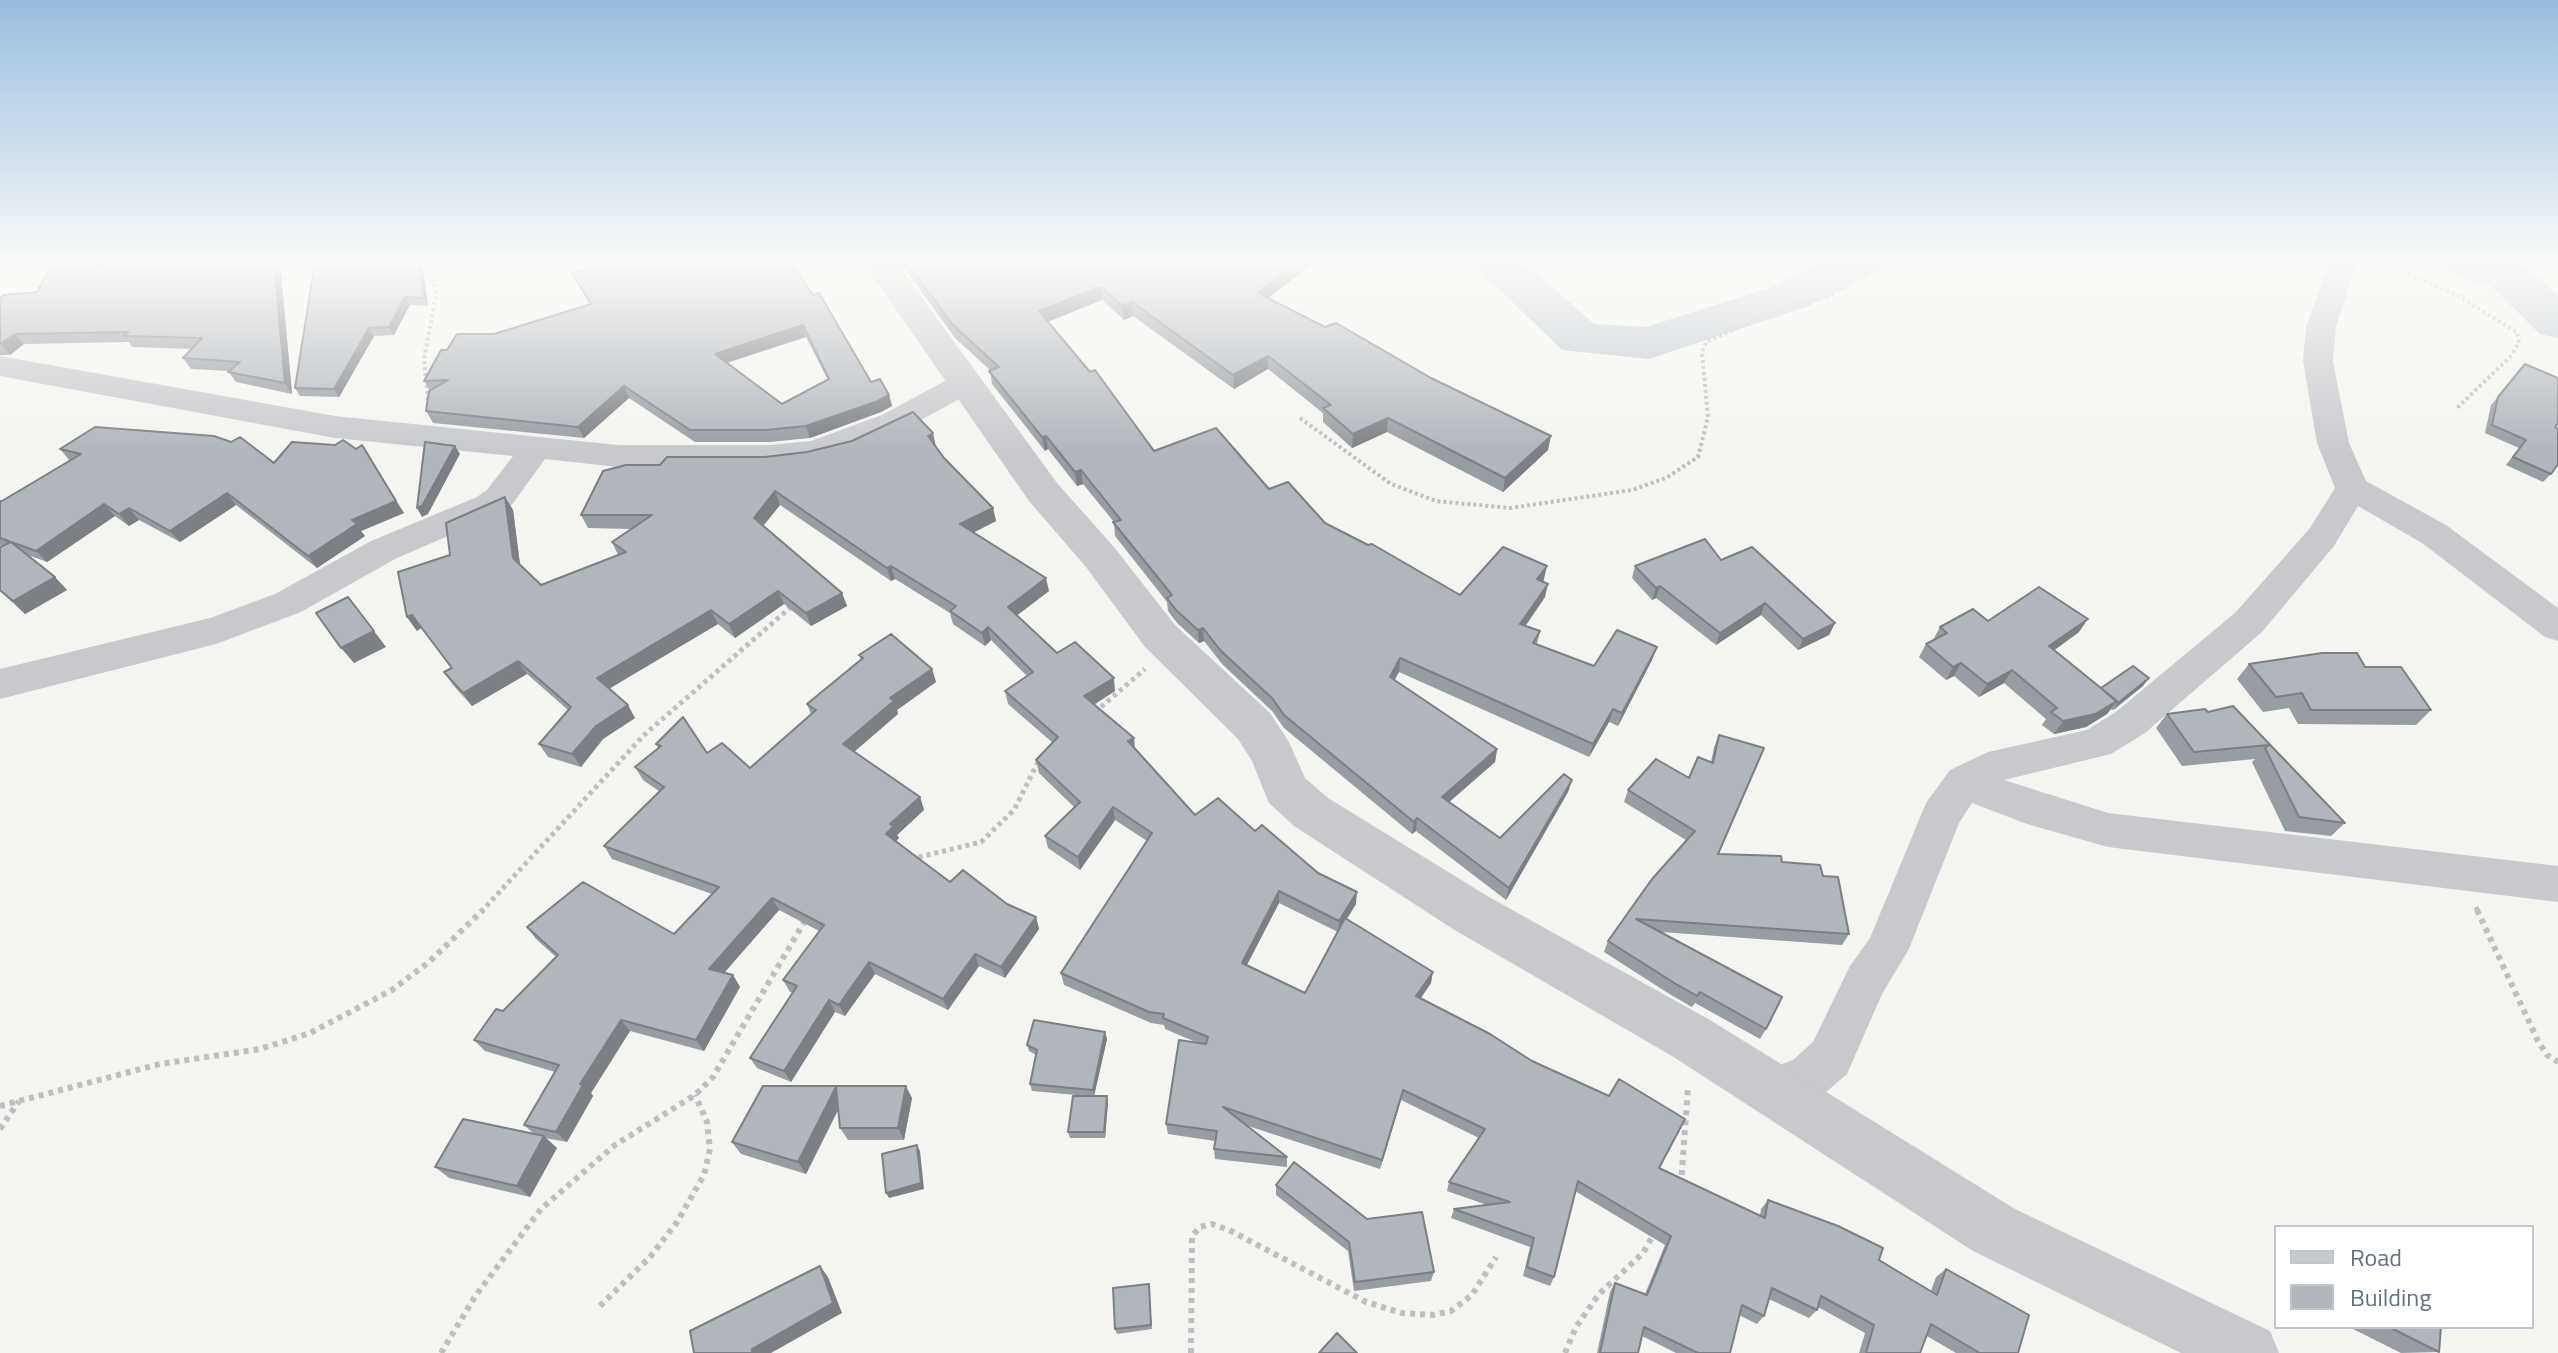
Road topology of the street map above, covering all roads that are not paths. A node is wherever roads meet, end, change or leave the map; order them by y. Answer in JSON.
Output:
{"nodes":[{"id":1,"x":925,"y":325,"type":"edge"},
{"id":2,"x":2322,"y":325,"type":"edge"},
{"id":3,"x":0,"y":366,"type":"edge"},
{"id":4,"x":967,"y":382,"type":"junction"},
{"id":5,"x":536,"y":448,"type":"junction"},
{"id":6,"x":2352,"y":488,"type":"junction"},
{"id":7,"x":2554,"y":619,"type":"edge"},
{"id":8,"x":0,"y":684,"type":"edge"},
{"id":9,"x":1964,"y":782,"type":"junction"},
{"id":10,"x":2558,"y":884,"type":"edge"},
{"id":11,"x":1774,"y":1089,"type":"junction"},
{"id":12,"x":2248,"y":1353,"type":"edge"}],
"edges":[{"from":1,"to":4,"type":"street"},
{"from":2,"to":6,"type":"street"},
{"from":3,"to":5,"type":"street"},
{"from":4,"to":5,"type":"street"},
{"from":4,"to":11,"type":"street"},
{"from":5,"to":8,"type":"street"},
{"from":6,"to":7,"type":"street"},
{"from":6,"to":9,"type":"street"},
{"from":9,"to":10,"type":"street"},
{"from":9,"to":11,"type":"street"},
{"from":11,"to":12,"type":"street"}]}
